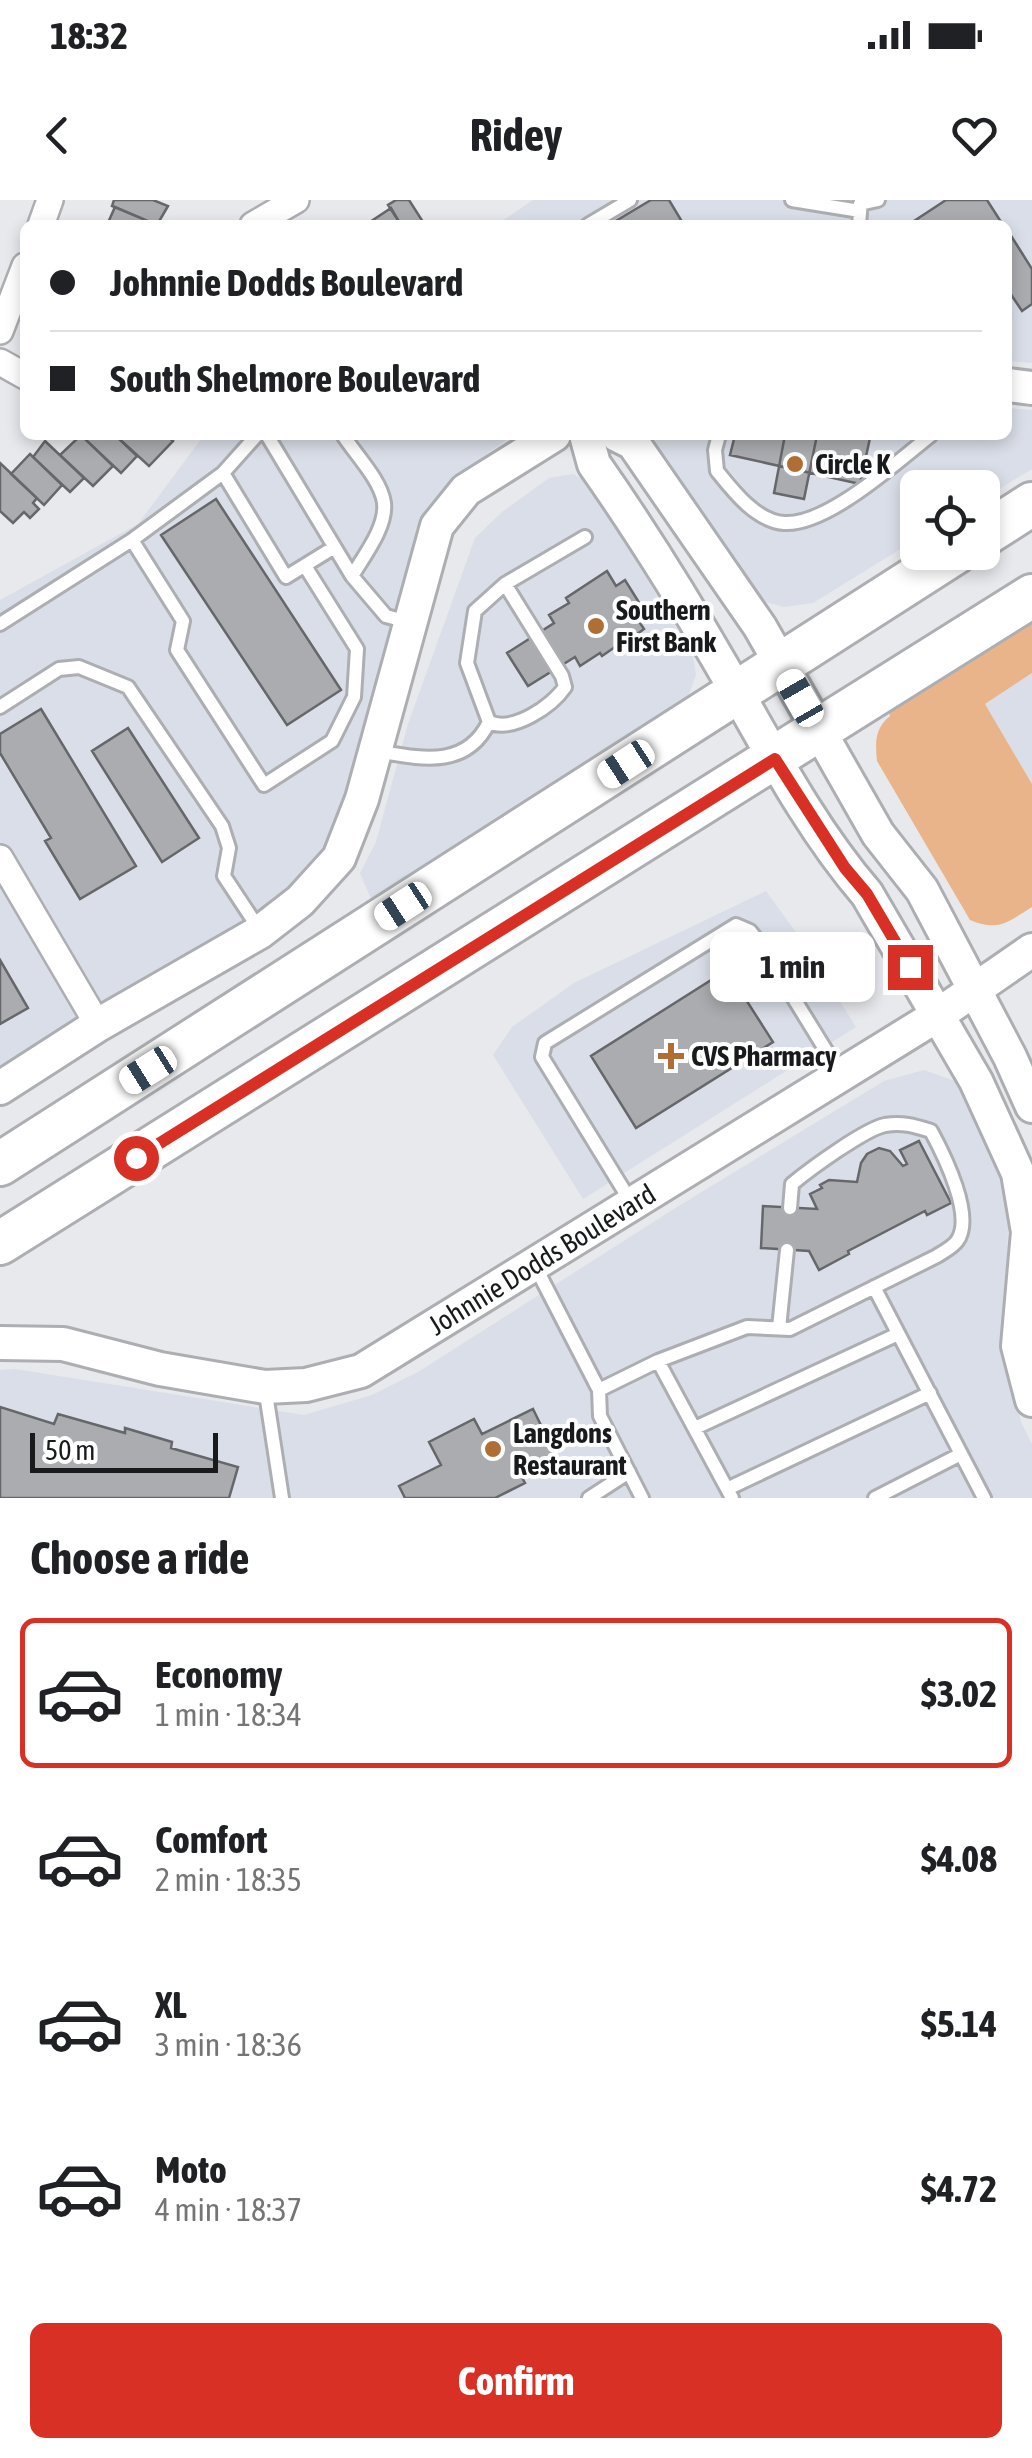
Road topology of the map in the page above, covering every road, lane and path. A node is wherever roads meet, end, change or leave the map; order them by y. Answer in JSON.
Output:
{"nodes":[{"id":1,"x":296,"y":200,"type":"edge"},
{"id":2,"x":630,"y":200,"type":"edge"},
{"id":3,"x":792,"y":200,"type":"edge"},
{"id":4,"x":878,"y":200,"type":"edge"},
{"id":5,"x":860,"y":210,"type":"edge"},
{"id":6,"x":262,"y":220,"type":"edge"},
{"id":7,"x":596,"y":220,"type":"edge"},
{"id":8,"x":20,"y":279,"type":"edge"},
{"id":9,"x":0,"y":331,"type":"edge"},
{"id":10,"x":252,"y":440,"type":"edge"},
{"id":11,"x":270,"y":440,"type":"edge"},
{"id":12,"x":345,"y":440,"type":"edge"},
{"id":13,"x":546,"y":440,"type":"edge"},
{"id":14,"x":587,"y":440,"type":"edge"},
{"id":15,"x":628,"y":440,"type":"edge"},
{"id":16,"x":718,"y":440,"type":"edge"},
{"id":17,"x":924,"y":440,"type":"edge"},
{"id":18,"x":223,"y":473,"type":"junction"},
{"id":19,"x":1032,"y":504,"type":"edge"},
{"id":20,"x":1000,"y":524,"type":"edge"},
{"id":21,"x":585,"y":537,"type":"dead end"},
{"id":22,"x":132,"y":540,"type":"junction"},
{"id":23,"x":333,"y":548,"type":"junction"},
{"id":24,"x":305,"y":566,"type":"junction"},
{"id":25,"x":928,"y":570,"type":"edge"},
{"id":26,"x":352,"y":576,"type":"junction"},
{"id":27,"x":505,"y":584,"type":"junction"},
{"id":28,"x":1032,"y":596,"type":"edge"},
{"id":29,"x":410,"y":622,"type":"junction"},
{"id":30,"x":0,"y":624,"type":"edge"},
{"id":31,"x":781,"y":664,"type":"junction"},
{"id":32,"x":737,"y":692,"type":"junction"},
{"id":33,"x":0,"y":707,"type":"edge"},
{"id":34,"x":490,"y":722,"type":"junction"},
{"id":35,"x":820,"y":732,"type":"junction"},
{"id":36,"x":373,"y":750,"type":"junction"},
{"id":37,"x":775,"y":759,"type":"junction"},
{"id":38,"x":0,"y":858,"type":"edge"},
{"id":39,"x":260,"y":932,"type":"junction"},
{"id":40,"x":1032,"y":950,"type":"edge"},
{"id":41,"x":975,"y":990,"type":"junction"},
{"id":42,"x":938,"y":1015,"type":"junction"},
{"id":43,"x":98,"y":1025,"type":"junction"},
{"id":44,"x":841,"y":1075,"type":"junction"},
{"id":45,"x":0,"y":1088,"type":"edge"},
{"id":46,"x":1032,"y":1106,"type":"edge"},
{"id":47,"x":0,"y":1164,"type":"edge"},
{"id":48,"x":632,"y":1204,"type":"junction"},
{"id":49,"x":790,"y":1208,"type":"dead end"},
{"id":50,"x":0,"y":1244,"type":"edge"},
{"id":51,"x":787,"y":1250,"type":"dead end"},
{"id":52,"x":534,"y":1264,"type":"junction"},
{"id":53,"x":874,"y":1287,"type":"junction"},
{"id":54,"x":779,"y":1328,"type":"junction"},
{"id":55,"x":898,"y":1334,"type":"junction"},
{"id":56,"x":0,"y":1343,"type":"edge"},
{"id":57,"x":658,"y":1361,"type":"junction"},
{"id":58,"x":265,"y":1387,"type":"junction"},
{"id":59,"x":599,"y":1390,"type":"junction"},
{"id":60,"x":930,"y":1394,"type":"junction"},
{"id":61,"x":1032,"y":1400,"type":"edge"},
{"id":62,"x":694,"y":1428,"type":"junction"},
{"id":63,"x":961,"y":1454,"type":"junction"},
{"id":64,"x":629,"y":1472,"type":"junction"},
{"id":65,"x":730,"y":1493,"type":"edge"},
{"id":66,"x":282,"y":1498,"type":"edge"},
{"id":67,"x":588,"y":1498,"type":"edge"},
{"id":68,"x":642,"y":1498,"type":"edge"},
{"id":69,"x":875,"y":1498,"type":"edge"},
{"id":70,"x":984,"y":1498,"type":"edge"}],
"edges":[{"from":1,"to":6,"type":"street"},
{"from":2,"to":7,"type":"lane"},
{"from":3,"to":5,"type":"lane"},
{"from":4,"to":5,"type":"lane"},
{"from":8,"to":9,"type":"street"},
{"from":10,"to":18,"type":"lane"},
{"from":11,"to":23,"type":"lane"},
{"from":12,"to":26,"type":"lane"},
{"from":13,"to":29,"type":"street"},
{"from":14,"to":32,"type":"street"},
{"from":15,"to":31,"type":"street"},
{"from":16,"to":17,"type":"lane"},
{"from":18,"to":22,"type":"lane"},
{"from":18,"to":24,"type":"lane"},
{"from":19,"to":20,"type":"highway"},
{"from":21,"to":27,"type":"lane"},
{"from":22,"to":24,"type":"lane"},
{"from":22,"to":30,"type":"lane"},
{"from":23,"to":24,"type":"lane"},
{"from":23,"to":26,"type":"lane"},
{"from":25,"to":31,"type":"highway"},
{"from":26,"to":29,"type":"lane"},
{"from":27,"to":34,"type":"lane"},
{"from":27,"to":34,"type":"lane"},
{"from":28,"to":35,"type":"highway"},
{"from":29,"to":36,"type":"street"},
{"from":31,"to":32,"type":"highway"},
{"from":31,"to":35,"type":"street"},
{"from":32,"to":37,"type":"street"},
{"from":32,"to":47,"type":"highway"},
{"from":33,"to":39,"type":"lane"},
{"from":34,"to":36,"type":"lane"},
{"from":35,"to":37,"type":"highway"},
{"from":35,"to":41,"type":"street"},
{"from":36,"to":39,"type":"street"},
{"from":37,"to":42,"type":"street"},
{"from":37,"to":50,"type":"highway"},
{"from":38,"to":43,"type":"street"},
{"from":39,"to":43,"type":"street"},
{"from":40,"to":41,"type":"street","name":"Johnnie Dodds Boulevard"},
{"from":41,"to":42,"type":"street","name":"Johnnie Dodds Boulevard"},
{"from":41,"to":46,"type":"street"},
{"from":42,"to":44,"type":"street","name":"Johnnie Dodds Boulevard"},
{"from":42,"to":61,"type":"street"},
{"from":43,"to":45,"type":"street"},
{"from":44,"to":48,"type":"street","name":"Johnnie Dodds Boulevard"},
{"from":44,"to":48,"type":"lane"},
{"from":48,"to":52,"type":"street","name":"Johnnie Dodds Boulevard"},
{"from":49,"to":53,"type":"lane"},
{"from":51,"to":54,"type":"lane"},
{"from":52,"to":58,"type":"street","name":"Johnnie Dodds Boulevard"},
{"from":52,"to":59,"type":"lane"},
{"from":53,"to":54,"type":"lane"},
{"from":53,"to":55,"type":"lane"},
{"from":54,"to":57,"type":"lane"},
{"from":55,"to":60,"type":"lane"},
{"from":55,"to":62,"type":"lane"},
{"from":56,"to":58,"type":"street","name":"Johnnie Dodds Boulevard"},
{"from":57,"to":59,"type":"lane"},
{"from":57,"to":62,"type":"lane"},
{"from":58,"to":66,"type":"lane"},
{"from":59,"to":64,"type":"lane"},
{"from":60,"to":63,"type":"lane"},
{"from":60,"to":65,"type":"lane"},
{"from":62,"to":65,"type":"lane"},
{"from":63,"to":69,"type":"lane"},
{"from":63,"to":70,"type":"lane"},
{"from":64,"to":67,"type":"lane"},
{"from":64,"to":68,"type":"lane"}]}
